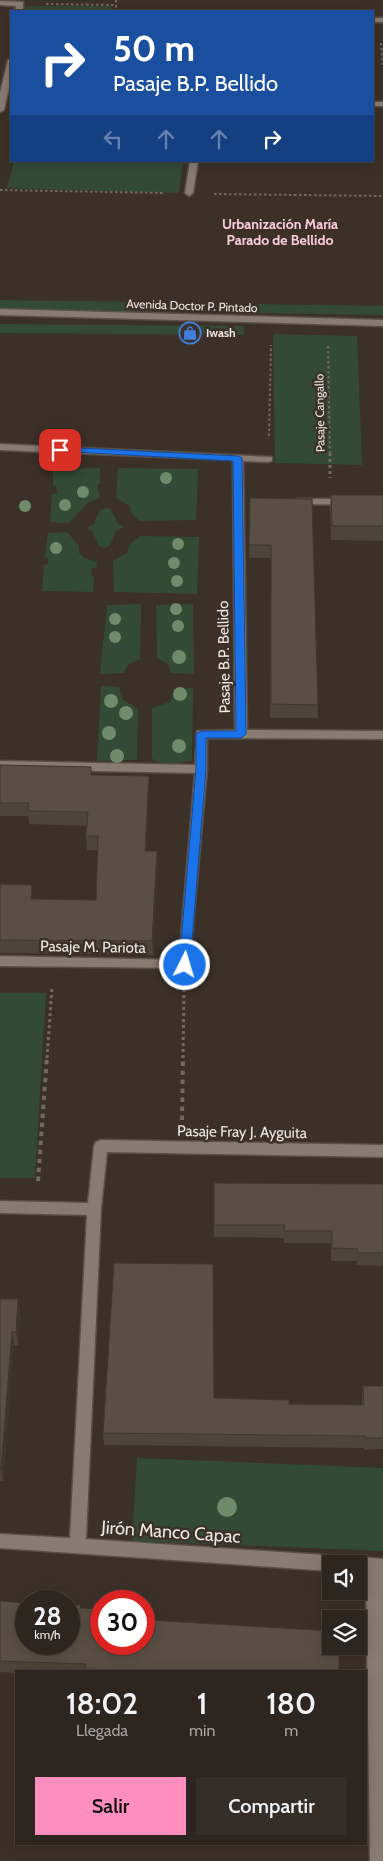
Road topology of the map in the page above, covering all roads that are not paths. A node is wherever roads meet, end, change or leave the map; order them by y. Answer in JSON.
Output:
{"nodes":[{"id":1,"x":0,"y":3,"type":"edge"},
{"id":2,"x":20,"y":7,"type":"edge"},
{"id":3,"x":10,"y":65,"type":"edge"},
{"id":4,"x":4,"y":80,"type":"edge"},
{"id":5,"x":8,"y":92,"type":"edge"},
{"id":6,"x":0,"y":110,"type":"edge"},
{"id":7,"x":194,"y":162,"type":"edge"},
{"id":8,"x":189,"y":194,"type":"dead end"},
{"id":9,"x":0,"y":312,"type":"edge"},
{"id":10,"x":383,"y":323,"type":"edge"},
{"id":11,"x":0,"y":446,"type":"edge"},
{"id":12,"x":238,"y":458,"type":"junction"},
{"id":13,"x":268,"y":459,"type":"road end"},
{"id":14,"x":285,"y":502,"type":"edge"},
{"id":15,"x":383,"y":502,"type":"edge"},
{"id":16,"x":241,"y":734,"type":"junction"},
{"id":17,"x":383,"y":735,"type":"edge"},
{"id":18,"x":0,"y":765,"type":"edge"},
{"id":19,"x":201,"y":769,"type":"junction"},
{"id":20,"x":0,"y":961,"type":"edge"},
{"id":21,"x":185,"y":965,"type":"joint"},
{"id":22,"x":383,"y":1150,"type":"edge"},
{"id":23,"x":0,"y":1207,"type":"edge"},
{"id":24,"x":94,"y":1209,"type":"junction"},
{"id":25,"x":0,"y":1540,"type":"edge"},
{"id":26,"x":78,"y":1546,"type":"junction"},
{"id":27,"x":322,"y":1563,"type":"edge"},
{"id":28,"x":372,"y":1566,"type":"edge"},
{"id":29,"x":379,"y":1861,"type":"edge"}],
"edges":[{"from":1,"to":2,"type":"street"},
{"from":3,"to":4,"type":"street"},
{"from":4,"to":5,"type":"street"},
{"from":5,"to":6,"type":"street"},
{"from":7,"to":8,"type":"street"},
{"from":9,"to":10,"type":"street","name":"Avenida Doctor P. Pintado"},
{"from":11,"to":12,"type":"street"},
{"from":12,"to":13,"type":"street"},
{"from":12,"to":16,"type":"street","name":"Pasaje B.P. Bellido"},
{"from":14,"to":15,"type":"street"},
{"from":16,"to":17,"type":"street"},
{"from":16,"to":19,"type":"street","name":"Pasaje B.P. Bellido"},
{"from":18,"to":19,"type":"street"},
{"from":19,"to":21,"type":"street","name":"Pasaje B.P. Bellido"},
{"from":20,"to":21,"type":"street","name":"Pasaje M. Pariota"},
{"from":22,"to":24,"type":"street","name":"Pasaje Fray J. Ayguita"},
{"from":23,"to":24,"type":"street"},
{"from":24,"to":26,"type":"street"},
{"from":25,"to":26,"type":"street","name":"Jirón Manco Capac"},
{"from":26,"to":27,"type":"street","name":"Jirón Manco Capac"},
{"from":28,"to":29,"type":"street"}]}
